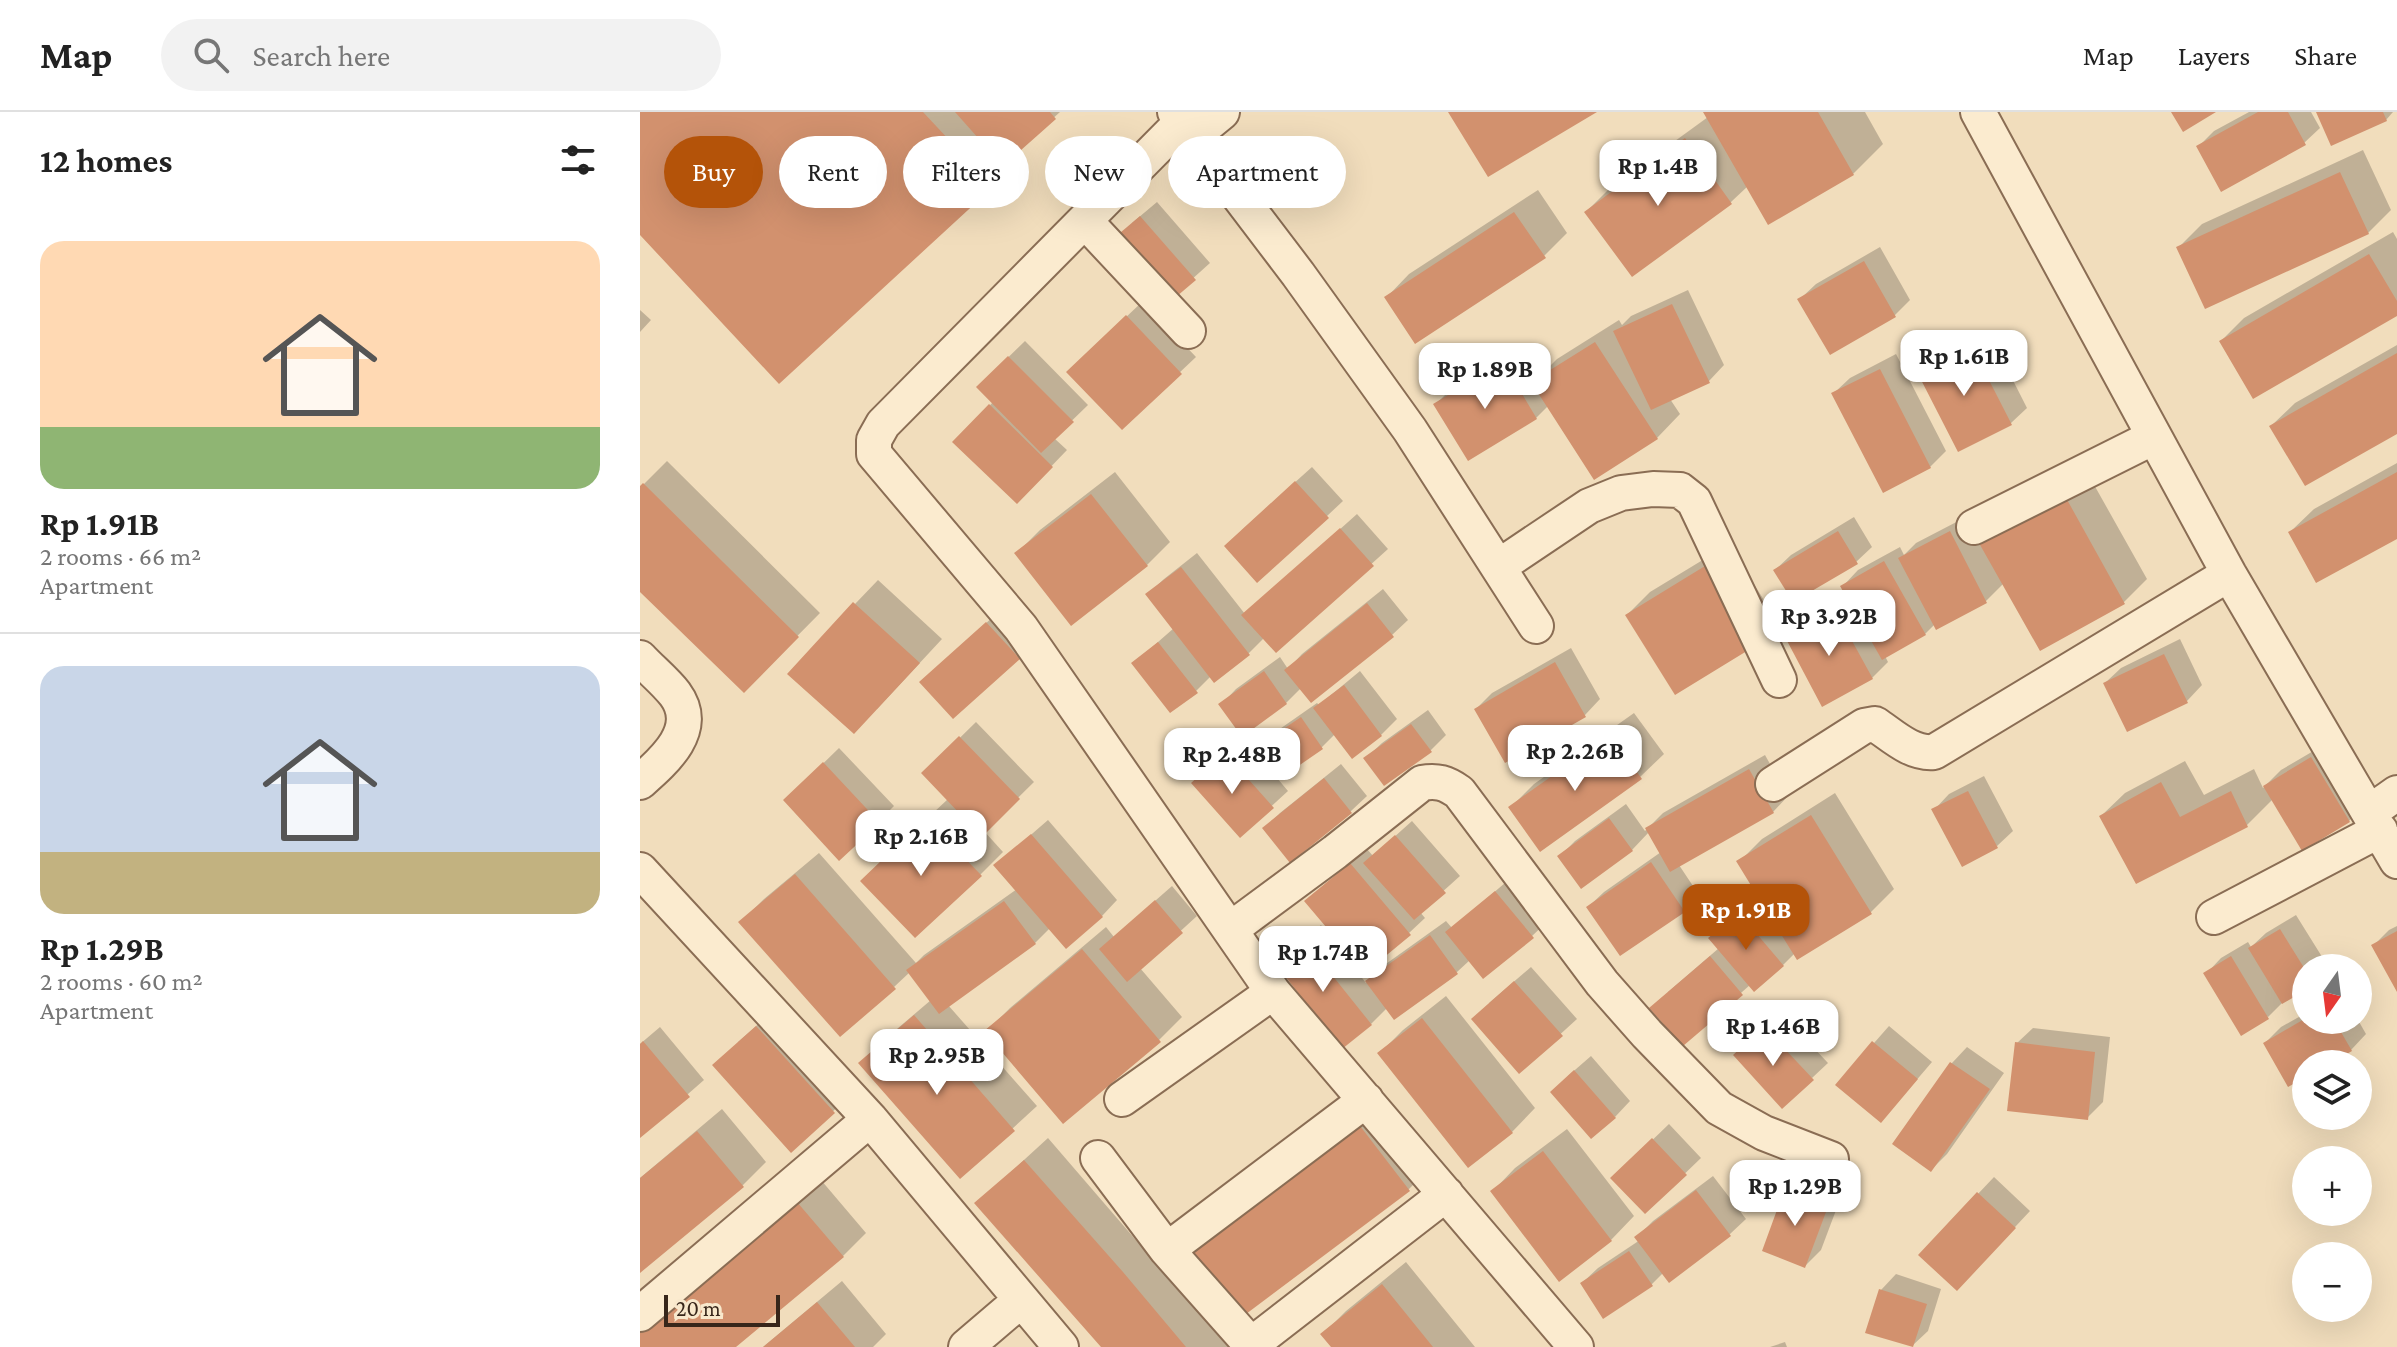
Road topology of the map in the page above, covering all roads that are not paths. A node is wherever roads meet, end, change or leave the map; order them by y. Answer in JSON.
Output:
{"nodes":[{"id":1,"x":1222,"y":112,"type":"edge"},
{"id":2,"x":1978,"y":112,"type":"edge"},
{"id":3,"x":1184,"y":122,"type":"edge"},
{"id":4,"x":1085,"y":221,"type":"junction"},
{"id":5,"x":1188,"y":331,"type":"dead end"},
{"id":6,"x":2154,"y":437,"type":"junction"},
{"id":7,"x":1974,"y":527,"type":"dead end"},
{"id":8,"x":1498,"y":567,"type":"junction"},
{"id":9,"x":2229,"y":574,"type":"junction"},
{"id":10,"x":1536,"y":626,"type":"dead end"},
{"id":11,"x":640,"y":658,"type":"edge"},
{"id":12,"x":1779,"y":680,"type":"dead end"},
{"id":13,"x":640,"y":782,"type":"edge"},
{"id":14,"x":1773,"y":784,"type":"dead end"},
{"id":15,"x":2388,"y":830,"type":"edge"},
{"id":16,"x":640,"y":870,"type":"edge"},
{"id":17,"x":2214,"y":917,"type":"dead end"},
{"id":18,"x":1231,"y":929,"type":"junction"},
{"id":19,"x":1273,"y":992,"type":"junction"},
{"id":20,"x":1122,"y":1099,"type":"dead end"},
{"id":21,"x":1366,"y":1100,"type":"junction"},
{"id":22,"x":870,"y":1119,"type":"junction"},
{"id":23,"x":1098,"y":1158,"type":"dead end"},
{"id":24,"x":1831,"y":1159,"type":"dead end"},
{"id":25,"x":1446,"y":1194,"type":"junction"},
{"id":26,"x":1167,"y":1250,"type":"junction"},
{"id":27,"x":1021,"y":1300,"type":"junction"},
{"id":28,"x":640,"y":1314,"type":"edge"},
{"id":29,"x":1252,"y":1346,"type":"edge"},
{"id":30,"x":966,"y":1347,"type":"edge"},
{"id":31,"x":1061,"y":1347,"type":"edge"},
{"id":32,"x":1576,"y":1347,"type":"edge"}],
"edges":[{"from":1,"to":3,"type":"street"},
{"from":2,"to":6,"type":"street"},
{"from":3,"to":4,"type":"street"},
{"from":3,"to":8,"type":"street"},
{"from":4,"to":5,"type":"street"},
{"from":4,"to":18,"type":"street"},
{"from":6,"to":7,"type":"street"},
{"from":6,"to":9,"type":"street"},
{"from":8,"to":10,"type":"street"},
{"from":8,"to":12,"type":"street"},
{"from":9,"to":14,"type":"street"},
{"from":9,"to":15,"type":"street"},
{"from":11,"to":13,"type":"street"},
{"from":15,"to":17,"type":"street"},
{"from":16,"to":22,"type":"street"},
{"from":18,"to":19,"type":"street"},
{"from":18,"to":24,"type":"street"},
{"from":19,"to":20,"type":"street"},
{"from":19,"to":21,"type":"street"},
{"from":21,"to":25,"type":"street"},
{"from":21,"to":26,"type":"street"},
{"from":22,"to":27,"type":"street"},
{"from":22,"to":28,"type":"street"},
{"from":23,"to":26,"type":"street"},
{"from":25,"to":29,"type":"street"},
{"from":25,"to":32,"type":"street"},
{"from":26,"to":29,"type":"street"},
{"from":27,"to":30,"type":"street"},
{"from":27,"to":31,"type":"street"}]}
